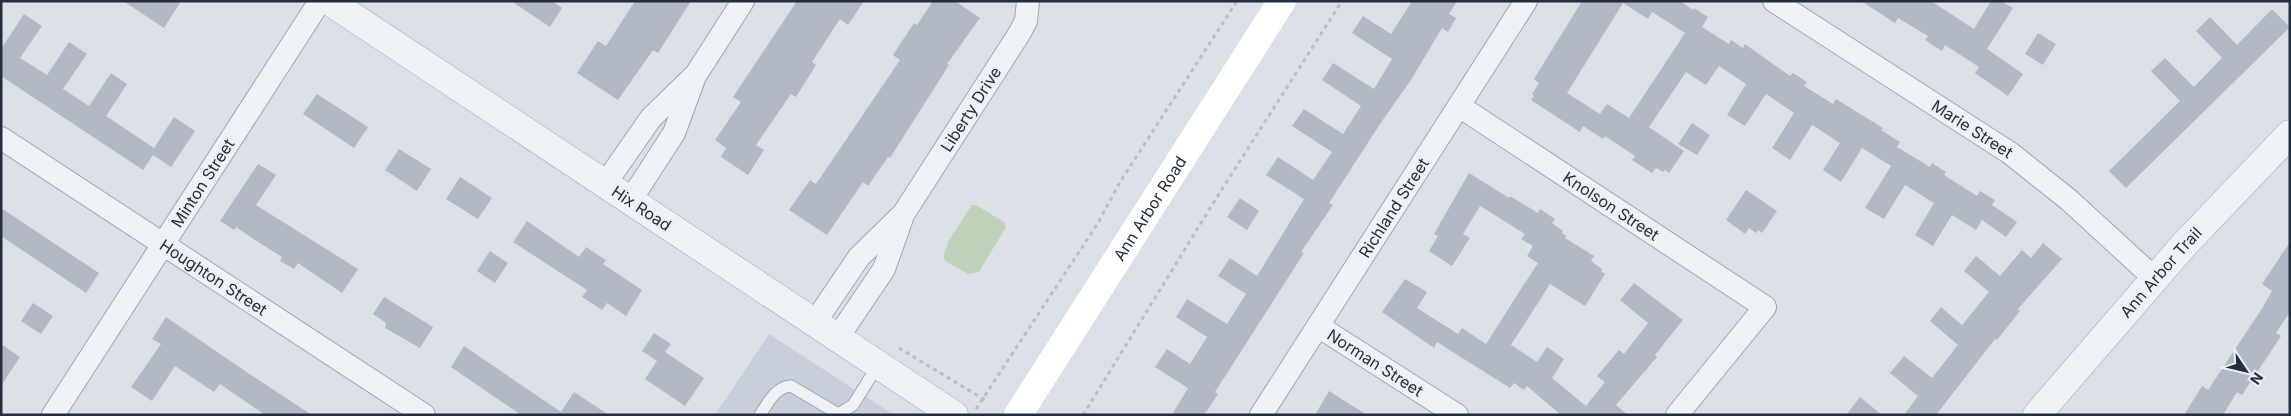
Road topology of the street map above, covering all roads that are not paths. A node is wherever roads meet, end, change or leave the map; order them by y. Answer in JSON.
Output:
{"nodes":[{"id":1,"x":320,"y":1,"type":"edge"},
{"id":2,"x":329,"y":1,"type":"edge"},
{"id":3,"x":743,"y":1,"type":"edge"},
{"id":4,"x":1028,"y":1,"type":"edge"},
{"id":5,"x":1282,"y":1,"type":"edge"},
{"id":6,"x":1526,"y":1,"type":"edge"},
{"id":7,"x":1774,"y":1,"type":"edge"},
{"id":8,"x":695,"y":76,"type":"junction"},
{"id":9,"x":1459,"y":106,"type":"junction"},
{"id":10,"x":2290,"y":134,"type":"edge"},
{"id":11,"x":1,"y":138,"type":"edge"},
{"id":12,"x":605,"y":184,"type":"junction"},
{"id":13,"x":630,"y":201,"type":"junction"},
{"id":14,"x":904,"y":212,"type":"junction"},
{"id":15,"x":164,"y":246,"type":"junction"},
{"id":16,"x":2154,"y":278,"type":"junction"},
{"id":17,"x":815,"y":322,"type":"junction"},
{"id":18,"x":1318,"y":326,"type":"junction"},
{"id":19,"x":838,"y":337,"type":"junction"},
{"id":20,"x":878,"y":365,"type":"junction"},
{"id":21,"x":839,"y":414,"type":"edge"},
{"id":22,"x":53,"y":415,"type":"edge"},
{"id":23,"x":424,"y":415,"type":"edge"},
{"id":24,"x":760,"y":415,"type":"edge"},
{"id":25,"x":954,"y":415,"type":"edge"},
{"id":26,"x":1018,"y":415,"type":"edge"},
{"id":27,"x":1261,"y":415,"type":"edge"},
{"id":28,"x":1457,"y":415,"type":"edge"},
{"id":29,"x":1677,"y":415,"type":"edge"},
{"id":30,"x":2038,"y":415,"type":"edge"}],
"edges":[{"from":1,"to":15,"type":"street","name":"Minton Street"},
{"from":2,"to":12,"type":"street","name":"Hix Road"},
{"from":3,"to":8,"type":"street"},
{"from":4,"to":14,"type":"street","name":"Liberty Drive"},
{"from":5,"to":26,"type":"main road","name":"Ann Arbor Road"},
{"from":6,"to":9,"type":"street","name":"Richland Street"},
{"from":7,"to":16,"type":"street","name":"Marie Street"},
{"from":8,"to":12,"type":"street"},
{"from":8,"to":13,"type":"street"},
{"from":9,"to":18,"type":"street","name":"Richland Street"},
{"from":9,"to":29,"type":"street","name":"Knolson Street"},
{"from":10,"to":16,"type":"street","name":"Ann Arbor Trail"},
{"from":11,"to":15,"type":"street","name":"Houghton Street"},
{"from":12,"to":13,"type":"street","name":"Hix Road"},
{"from":13,"to":17,"type":"street","name":"Hix Road"},
{"from":14,"to":17,"type":"street"},
{"from":14,"to":19,"type":"street"},
{"from":15,"to":22,"type":"street","name":"Minton Street"},
{"from":15,"to":23,"type":"street","name":"Houghton Street"},
{"from":16,"to":30,"type":"street","name":"Ann Arbor Trail"},
{"from":17,"to":19,"type":"street","name":"Hix Road"},
{"from":18,"to":27,"type":"street","name":"Richland Street"},
{"from":18,"to":28,"type":"street","name":"Norman Street"},
{"from":19,"to":20,"type":"street","name":"Hix Road"},
{"from":20,"to":21,"type":"lane"},
{"from":20,"to":25,"type":"street","name":"Hix Road"},
{"from":21,"to":24,"type":"lane"}]}
